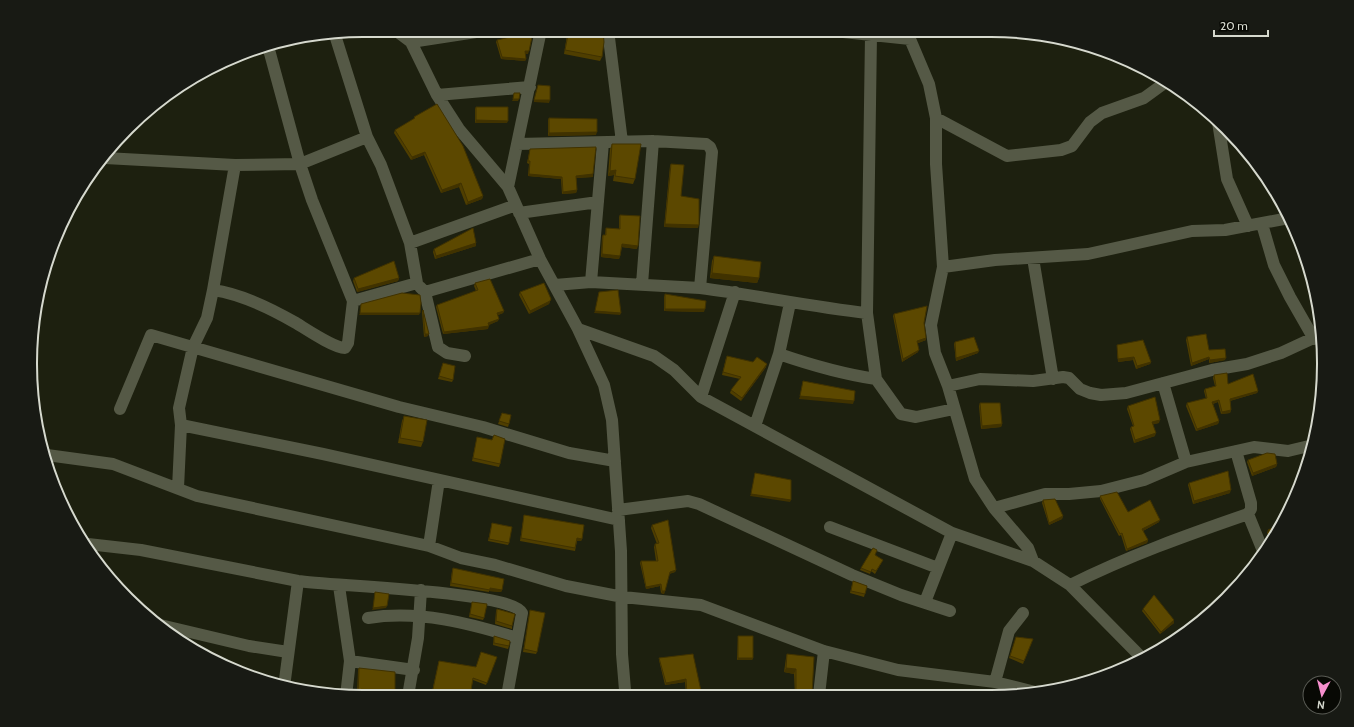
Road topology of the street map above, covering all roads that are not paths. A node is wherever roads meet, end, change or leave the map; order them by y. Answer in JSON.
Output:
{"nodes":[{"id":1,"x":404,"y":37,"type":"edge"},
{"id":2,"x":444,"y":37,"type":"edge"},
{"id":3,"x":540,"y":37,"type":"edge"},
{"id":4,"x":609,"y":37,"type":"edge"},
{"id":5,"x":871,"y":37,"type":"edge"},
{"id":6,"x":890,"y":37,"type":"edge"},
{"id":7,"x":336,"y":39,"type":"edge"},
{"id":8,"x":411,"y":42,"type":"junction"},
{"id":9,"x":269,"y":51,"type":"edge"},
{"id":10,"x":1161,"y":85,"type":"edge"},
{"id":11,"x":530,"y":87,"type":"junction"},
{"id":12,"x":437,"y":95,"type":"junction"},
{"id":13,"x":936,"y":118,"type":"junction"},
{"id":14,"x":1219,"y":131,"type":"edge"},
{"id":15,"x":367,"y":137,"type":"junction"},
{"id":16,"x":653,"y":141,"type":"junction"},
{"id":17,"x":622,"y":142,"type":"junction"},
{"id":18,"x":603,"y":143,"type":"junction"},
{"id":19,"x":517,"y":144,"type":"junction"},
{"id":20,"x":110,"y":158,"type":"edge"},
{"id":21,"x":300,"y":164,"type":"junction"},
{"id":22,"x":235,"y":165,"type":"junction"},
{"id":23,"x":508,"y":187,"type":"junction"},
{"id":24,"x":598,"y":202,"type":"junction"},
{"id":25,"x":518,"y":209,"type":"junction"},
{"id":26,"x":1283,"y":219,"type":"edge"},
{"id":27,"x":1262,"y":224,"type":"junction"},
{"id":28,"x":1248,"y":226,"type":"junction"},
{"id":29,"x":410,"y":243,"type":"junction"},
{"id":30,"x":1033,"y":258,"type":"junction"},
{"id":31,"x":540,"y":259,"type":"junction"},
{"id":32,"x":943,"y":267,"type":"junction"},
{"id":33,"x":417,"y":282,"type":"junction"},
{"id":34,"x":590,"y":282,"type":"junction"},
{"id":35,"x":642,"y":284,"type":"junction"},
{"id":36,"x":555,"y":285,"type":"junction"},
{"id":37,"x":700,"y":288,"type":"junction"},
{"id":38,"x":213,"y":290,"type":"junction"},
{"id":39,"x":425,"y":292,"type":"junction"},
{"id":40,"x":734,"y":292,"type":"junction"},
{"id":41,"x":353,"y":301,"type":"junction"},
{"id":42,"x":790,"y":303,"type":"junction"},
{"id":43,"x":867,"y":313,"type":"junction"},
{"id":44,"x":578,"y":329,"type":"junction"},
{"id":45,"x":1315,"y":331,"type":"edge"},
{"id":46,"x":1316,"y":337,"type":"edge"},
{"id":47,"x":192,"y":347,"type":"junction"},
{"id":48,"x":779,"y":354,"type":"junction"},
{"id":49,"x":466,"y":356,"type":"dead end"},
{"id":50,"x":876,"y":379,"type":"junction"},
{"id":51,"x":1053,"y":379,"type":"junction"},
{"id":52,"x":1163,"y":383,"type":"junction"},
{"id":53,"x":948,"y":386,"type":"junction"},
{"id":54,"x":701,"y":397,"type":"junction"},
{"id":55,"x":120,"y":409,"type":"dead end"},
{"id":56,"x":954,"y":409,"type":"junction"},
{"id":57,"x":181,"y":425,"type":"junction"},
{"id":58,"x":755,"y":426,"type":"junction"},
{"id":59,"x":1306,"y":447,"type":"edge"},
{"id":60,"x":1236,"y":451,"type":"junction"},
{"id":61,"x":50,"y":455,"type":"edge"},
{"id":62,"x":615,"y":461,"type":"junction"},
{"id":63,"x":1186,"y":462,"type":"junction"},
{"id":64,"x":439,"y":480,"type":"junction"},
{"id":65,"x":178,"y":488,"type":"junction"},
{"id":66,"x":994,"y":508,"type":"junction"},
{"id":67,"x":1248,"y":514,"type":"junction"},
{"id":68,"x":618,"y":515,"type":"junction"},
{"id":69,"x":830,"y":527,"type":"dead end"},
{"id":70,"x":952,"y":533,"type":"junction"},
{"id":71,"x":92,"y":544,"type":"edge"},
{"id":72,"x":429,"y":546,"type":"junction"},
{"id":73,"x":1261,"y":546,"type":"edge"},
{"id":74,"x":1033,"y":561,"type":"junction"},
{"id":75,"x":938,"y":568,"type":"junction"},
{"id":76,"x":298,"y":581,"type":"junction"},
{"id":77,"x":1070,"y":585,"type":"junction"},
{"id":78,"x":339,"y":586,"type":"junction"},
{"id":79,"x":421,"y":590,"type":"junction"},
{"id":80,"x":623,"y":597,"type":"junction"},
{"id":81,"x":924,"y":602,"type":"junction"},
{"id":82,"x":950,"y":611,"type":"dead end"},
{"id":83,"x":1023,"y":613,"type":"dead end"},
{"id":84,"x":420,"y":616,"type":"junction"},
{"id":85,"x":368,"y":618,"type":"dead end"},
{"id":86,"x":172,"y":628,"type":"edge"},
{"id":87,"x":517,"y":638,"type":"junction"},
{"id":88,"x":824,"y":651,"type":"junction"},
{"id":89,"x":288,"y":652,"type":"junction"},
{"id":90,"x":1138,"y":654,"type":"edge"},
{"id":91,"x":350,"y":661,"type":"junction"},
{"id":92,"x":414,"y":670,"type":"junction"},
{"id":93,"x":285,"y":680,"type":"edge"},
{"id":94,"x":994,"y":682,"type":"junction"},
{"id":95,"x":1020,"y":688,"type":"edge"},
{"id":96,"x":347,"y":689,"type":"edge"},
{"id":97,"x":409,"y":690,"type":"edge"},
{"id":98,"x":508,"y":690,"type":"edge"},
{"id":99,"x":625,"y":690,"type":"edge"},
{"id":100,"x":819,"y":690,"type":"edge"}],
"edges":[{"from":1,"to":8,"type":"street"},
{"from":2,"to":8,"type":"street"},
{"from":3,"to":11,"type":"street"},
{"from":4,"to":17,"type":"street"},
{"from":5,"to":43,"type":"street"},
{"from":6,"to":13,"type":"street"},
{"from":7,"to":15,"type":"street"},
{"from":8,"to":12,"type":"street"},
{"from":9,"to":21,"type":"street"},
{"from":10,"to":13,"type":"street"},
{"from":11,"to":12,"type":"street"},
{"from":11,"to":19,"type":"street"},
{"from":12,"to":23,"type":"street"},
{"from":13,"to":32,"type":"street"},
{"from":14,"to":28,"type":"street"},
{"from":15,"to":21,"type":"street"},
{"from":15,"to":29,"type":"street"},
{"from":16,"to":17,"type":"street"},
{"from":16,"to":35,"type":"street"},
{"from":16,"to":37,"type":"street"},
{"from":17,"to":18,"type":"street"},
{"from":18,"to":19,"type":"street"},
{"from":18,"to":24,"type":"street"},
{"from":19,"to":23,"type":"street"},
{"from":20,"to":22,"type":"street"},
{"from":21,"to":22,"type":"street"},
{"from":21,"to":41,"type":"street"},
{"from":22,"to":38,"type":"street"},
{"from":23,"to":25,"type":"street"},
{"from":24,"to":25,"type":"street"},
{"from":24,"to":34,"type":"street"},
{"from":25,"to":29,"type":"street"},
{"from":25,"to":31,"type":"street"},
{"from":26,"to":27,"type":"street"},
{"from":27,"to":28,"type":"street"},
{"from":27,"to":45,"type":"street"},
{"from":28,"to":30,"type":"street"},
{"from":29,"to":33,"type":"street"},
{"from":30,"to":32,"type":"street"},
{"from":30,"to":51,"type":"street"},
{"from":31,"to":36,"type":"street"},
{"from":31,"to":39,"type":"street"},
{"from":32,"to":53,"type":"street"},
{"from":33,"to":39,"type":"street"},
{"from":33,"to":41,"type":"street"},
{"from":34,"to":35,"type":"street"},
{"from":34,"to":36,"type":"street"},
{"from":35,"to":37,"type":"street"},
{"from":36,"to":44,"type":"street"},
{"from":37,"to":40,"type":"street"},
{"from":38,"to":41,"type":"street"},
{"from":38,"to":47,"type":"street"},
{"from":39,"to":49,"type":"street"},
{"from":40,"to":42,"type":"street"},
{"from":40,"to":54,"type":"street"},
{"from":42,"to":43,"type":"street"},
{"from":42,"to":48,"type":"street"},
{"from":43,"to":50,"type":"street"},
{"from":44,"to":54,"type":"street"},
{"from":44,"to":62,"type":"street"},
{"from":46,"to":52,"type":"street"},
{"from":47,"to":55,"type":"street"},
{"from":47,"to":57,"type":"street"},
{"from":47,"to":62,"type":"street"},
{"from":48,"to":50,"type":"street"},
{"from":48,"to":58,"type":"street"},
{"from":50,"to":56,"type":"street"},
{"from":51,"to":52,"type":"street"},
{"from":51,"to":53,"type":"street"},
{"from":52,"to":63,"type":"street"},
{"from":53,"to":56,"type":"street"},
{"from":54,"to":58,"type":"street"},
{"from":56,"to":66,"type":"street"},
{"from":57,"to":64,"type":"street"},
{"from":57,"to":65,"type":"street"},
{"from":58,"to":70,"type":"street"},
{"from":59,"to":60,"type":"street"},
{"from":60,"to":63,"type":"street"},
{"from":60,"to":67,"type":"street"},
{"from":61,"to":65,"type":"street"},
{"from":62,"to":68,"type":"street"},
{"from":63,"to":66,"type":"street"},
{"from":64,"to":68,"type":"street"},
{"from":64,"to":72,"type":"street"},
{"from":65,"to":72,"type":"street"},
{"from":66,"to":74,"type":"street"},
{"from":67,"to":73,"type":"street"},
{"from":67,"to":77,"type":"street"},
{"from":68,"to":80,"type":"street"},
{"from":68,"to":81,"type":"street"},
{"from":69,"to":75,"type":"street"},
{"from":70,"to":74,"type":"street"},
{"from":70,"to":75,"type":"street"},
{"from":71,"to":76,"type":"street"},
{"from":72,"to":80,"type":"street"},
{"from":74,"to":77,"type":"street"},
{"from":75,"to":81,"type":"street"},
{"from":76,"to":78,"type":"street"},
{"from":76,"to":89,"type":"street"},
{"from":77,"to":90,"type":"street"},
{"from":78,"to":79,"type":"street"},
{"from":78,"to":91,"type":"street"},
{"from":79,"to":84,"type":"street"},
{"from":79,"to":87,"type":"street"},
{"from":80,"to":88,"type":"street"},
{"from":80,"to":99,"type":"street"},
{"from":81,"to":82,"type":"street"},
{"from":83,"to":94,"type":"street"},
{"from":84,"to":85,"type":"street"},
{"from":84,"to":87,"type":"street"},
{"from":84,"to":92,"type":"street"},
{"from":86,"to":89,"type":"street"},
{"from":87,"to":98,"type":"street"},
{"from":88,"to":94,"type":"street"},
{"from":88,"to":100,"type":"street"},
{"from":89,"to":93,"type":"street"},
{"from":91,"to":92,"type":"street"},
{"from":91,"to":96,"type":"street"},
{"from":92,"to":97,"type":"street"},
{"from":94,"to":95,"type":"street"}]}
